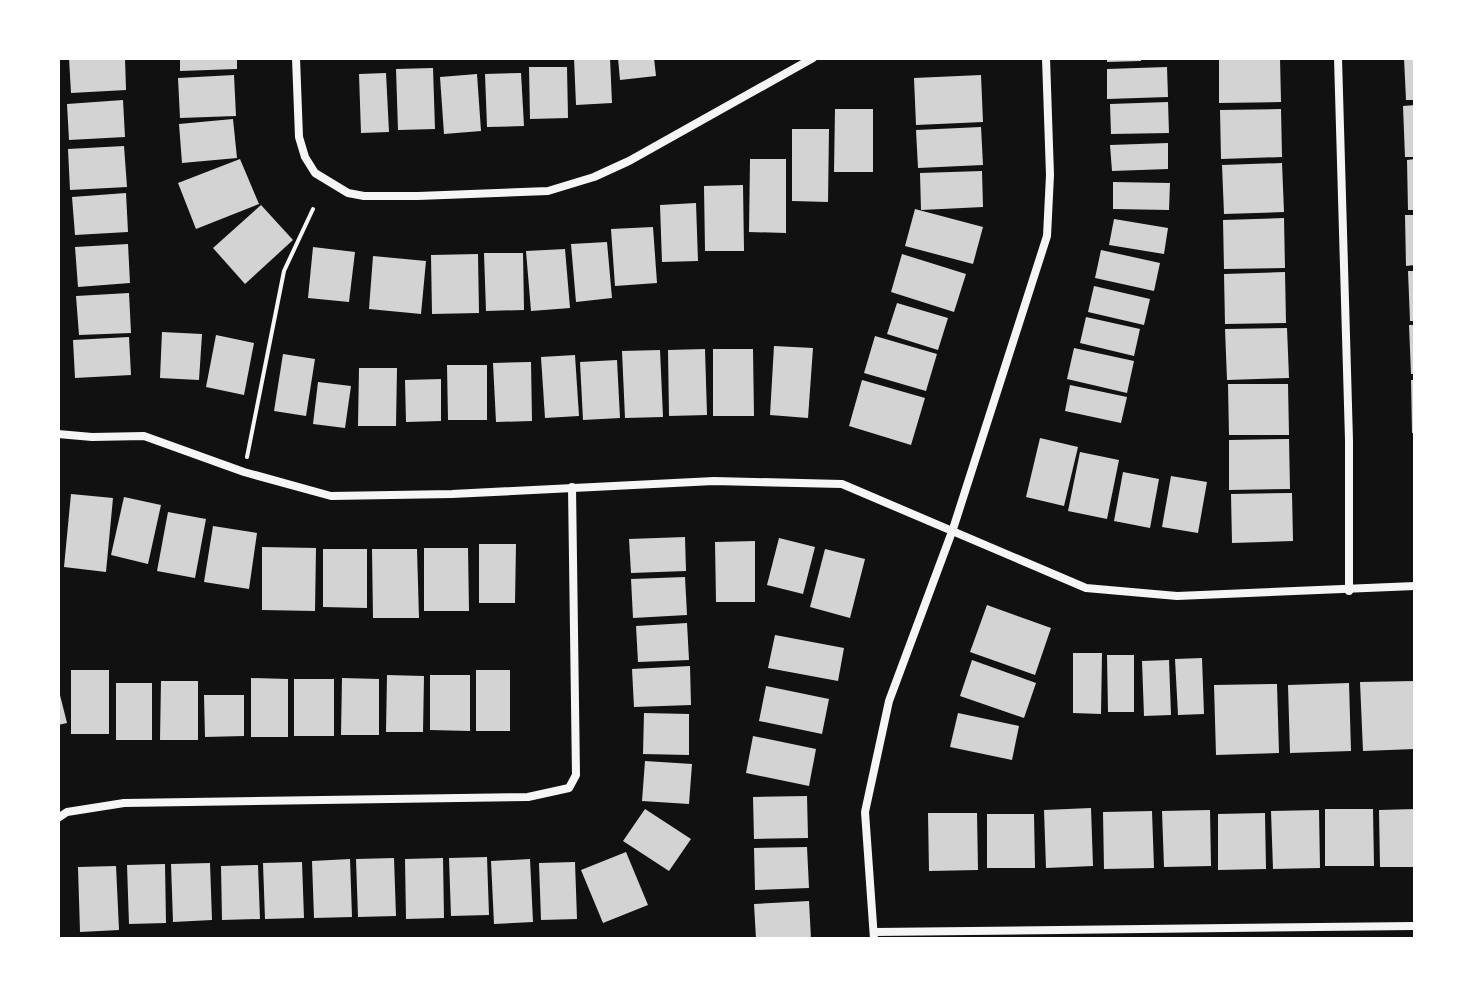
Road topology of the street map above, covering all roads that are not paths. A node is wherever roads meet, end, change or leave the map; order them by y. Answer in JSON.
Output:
{"nodes":[{"id":1,"x":296,"y":58,"type":"edge"},
{"id":2,"x":813,"y":58,"type":"edge"},
{"id":3,"x":1046,"y":58,"type":"edge"},
{"id":4,"x":1338,"y":58,"type":"edge"},
{"id":5,"x":58,"y":434,"type":"edge"},
{"id":6,"x":572,"y":487,"type":"junction"},
{"id":7,"x":953,"y":529,"type":"junction"},
{"id":8,"x":1415,"y":586,"type":"edge"},
{"id":9,"x":1349,"y":591,"type":"junction"},
{"id":10,"x":58,"y":818,"type":"edge"},
{"id":11,"x":1415,"y":926,"type":"edge"},
{"id":12,"x":874,"y":936,"type":"edge"}],
"edges":[{"from":1,"to":2,"type":"street"},
{"from":3,"to":7,"type":"street"},
{"from":4,"to":9,"type":"street"},
{"from":5,"to":6,"type":"street"},
{"from":6,"to":7,"type":"street"},
{"from":6,"to":10,"type":"street"},
{"from":7,"to":9,"type":"street"},
{"from":7,"to":12,"type":"street"},
{"from":8,"to":9,"type":"street"},
{"from":11,"to":12,"type":"street"}]}
